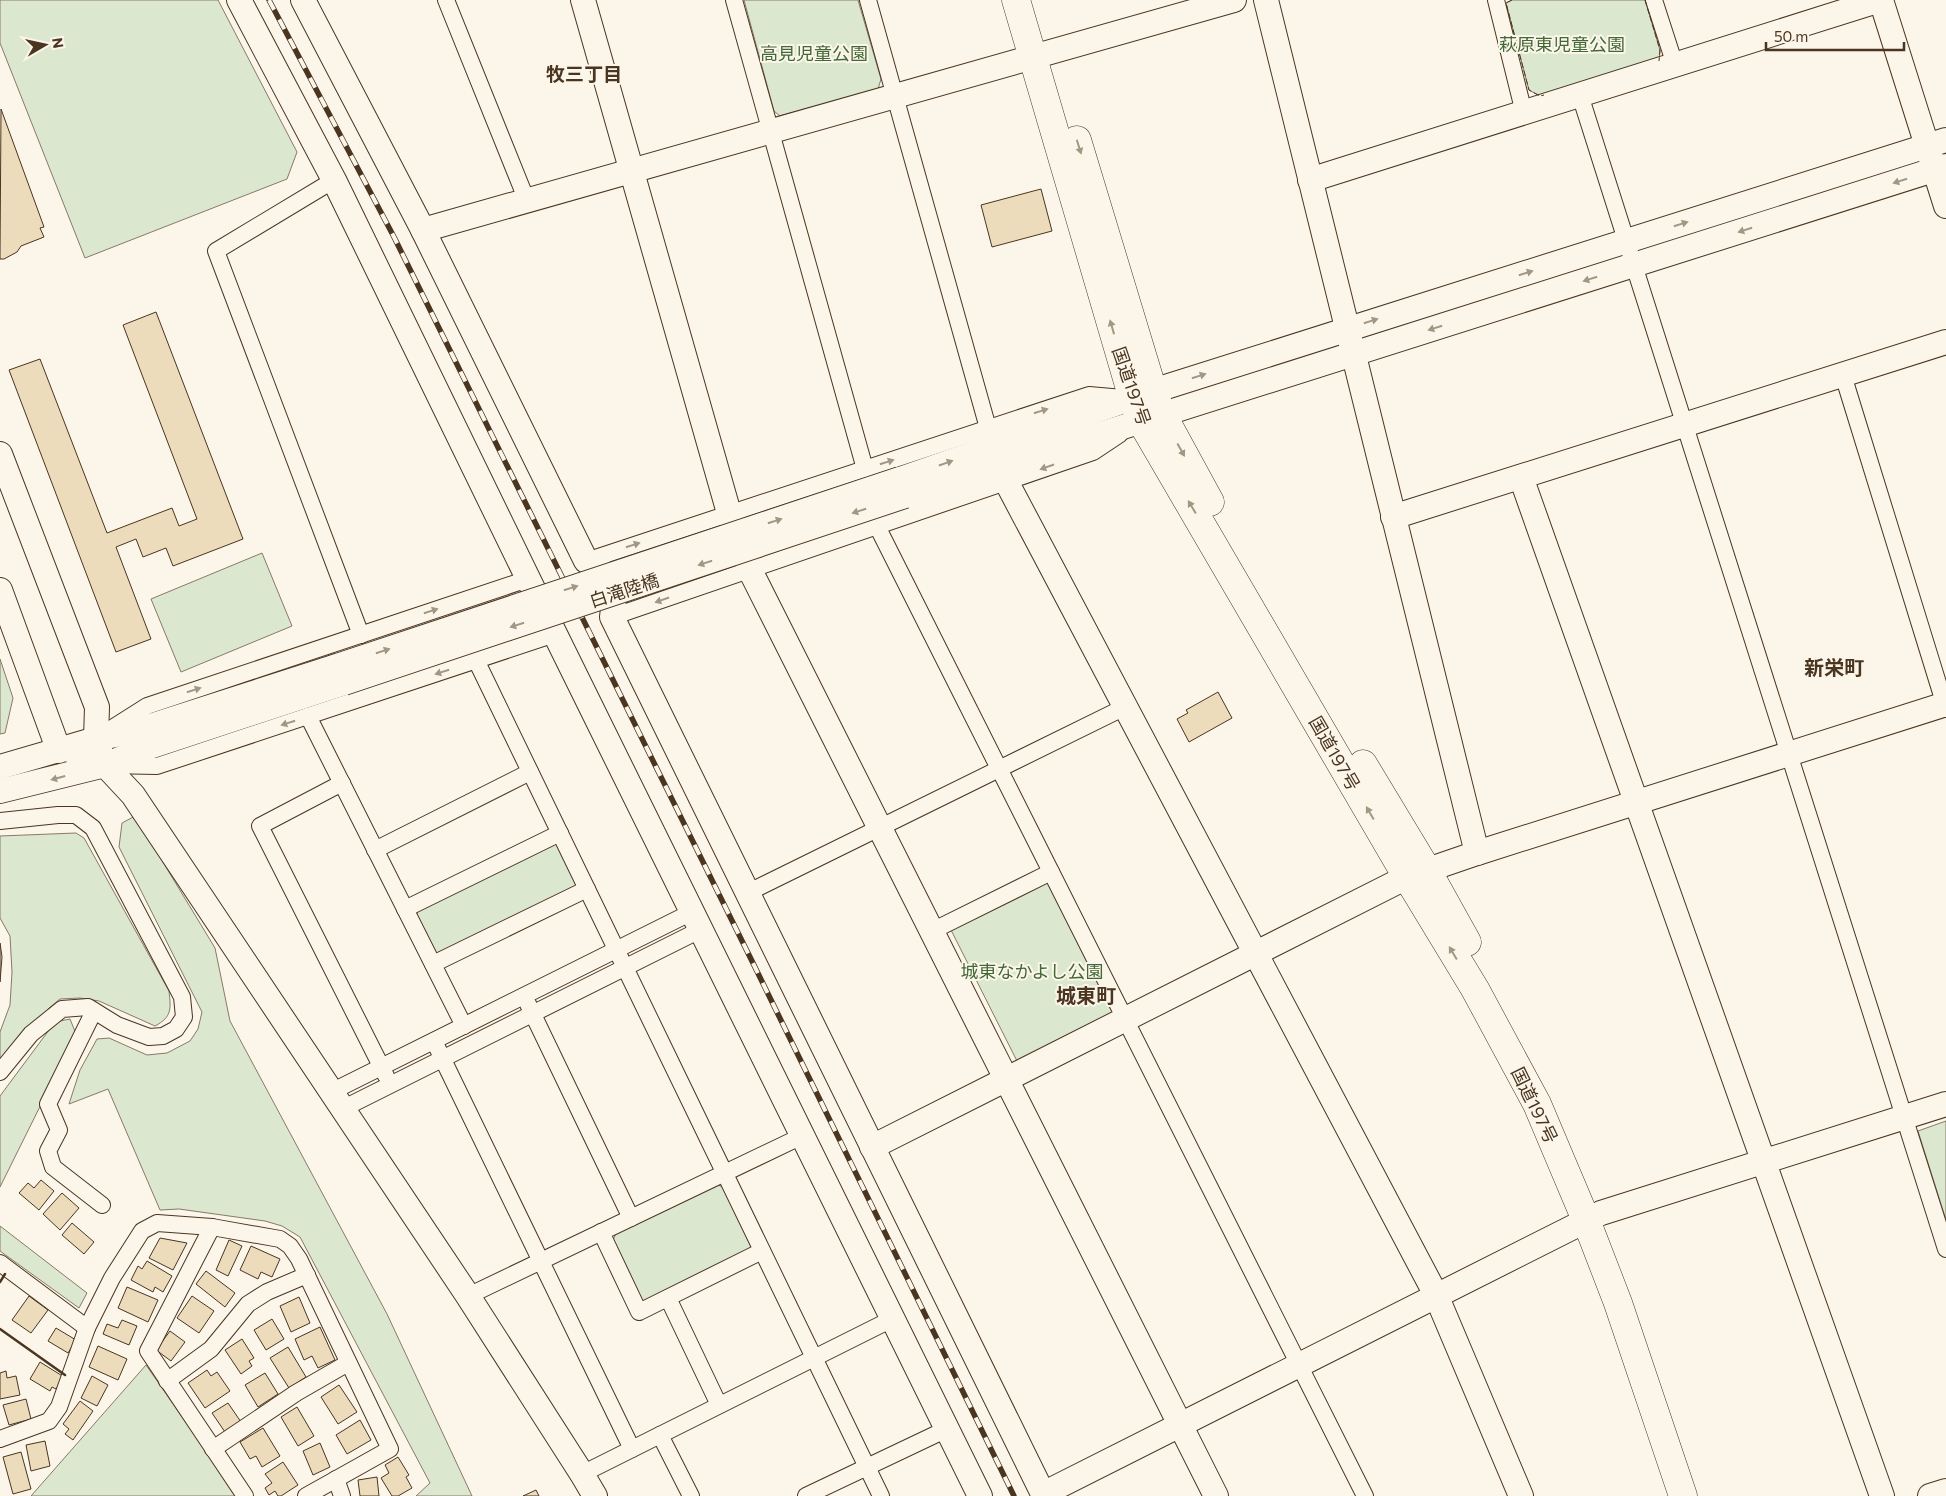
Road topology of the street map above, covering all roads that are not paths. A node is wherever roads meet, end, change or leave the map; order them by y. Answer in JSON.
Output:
{"nodes":[{"id":1,"x":239,"y":0,"type":"edge"},
{"id":2,"x":303,"y":0,"type":"edge"},
{"id":3,"x":446,"y":0,"type":"edge"},
{"id":4,"x":584,"y":0,"type":"edge"},
{"id":5,"x":734,"y":0,"type":"edge"},
{"id":6,"x":868,"y":0,"type":"edge"},
{"id":7,"x":1016,"y":0,"type":"edge"},
{"id":8,"x":1035,"y":0,"type":"edge"},
{"id":9,"x":1234,"y":0,"type":"edge"},
{"id":10,"x":1266,"y":0,"type":"edge"},
{"id":11,"x":1496,"y":0,"type":"edge"},
{"id":12,"x":1654,"y":0,"type":"edge"},
{"id":13,"x":1881,"y":0,"type":"edge"},
{"id":14,"x":1041,"y":55,"type":"junction"},
{"id":15,"x":1675,"y":65,"type":"junction"},
{"id":16,"x":1580,"y":95,"type":"junction"},
{"id":17,"x":895,"y":96,"type":"junction"},
{"id":18,"x":1524,"y":113,"type":"junction"},
{"id":19,"x":771,"y":132,"type":"junction"},
{"id":20,"x":1936,"y":143,"type":"edge"},
{"id":21,"x":1940,"y":168,"type":"edge"},
{"id":22,"x":631,"y":171,"type":"junction"},
{"id":23,"x":334,"y":180,"type":"junction"},
{"id":24,"x":1310,"y":180,"type":"junction"},
{"id":25,"x":527,"y":201,"type":"junction"},
{"id":26,"x":1946,"y":206,"type":"edge"},
{"id":27,"x":423,"y":230,"type":"junction"},
{"id":28,"x":1627,"y":241,"type":"junction"},
{"id":29,"x":1634,"y":265,"type":"junction"},
{"id":30,"x":1347,"y":329,"type":"junction"},
{"id":31,"x":1946,"y":342,"type":"edge"},
{"id":32,"x":1353,"y":354,"type":"junction"},
{"id":33,"x":1843,"y":375,"type":"junction"},
{"id":34,"x":1147,"y":406,"type":"junction"},
{"id":35,"x":1685,"y":425,"type":"junction"},
{"id":36,"x":988,"y":428,"type":"junction"},
{"id":37,"x":0,"y":454,"type":"edge"},
{"id":38,"x":865,"y":469,"type":"junction"},
{"id":39,"x":1521,"y":477,"type":"junction"},
{"id":40,"x":1006,"y":482,"type":"junction"},
{"id":41,"x":729,"y":513,"type":"junction"},
{"id":42,"x":1393,"y":517,"type":"junction"},
{"id":43,"x":877,"y":526,"type":"junction"},
{"id":44,"x":586,"y":561,"type":"junction"},
{"id":45,"x":750,"y":570,"type":"junction"},
{"id":46,"x":528,"y":579,"type":"junction"},
{"id":47,"x":0,"y":590,"type":"edge"},
{"id":48,"x":612,"y":617,"type":"junction"},
{"id":49,"x":554,"y":634,"type":"junction"},
{"id":50,"x":361,"y":635,"type":"junction"},
{"id":51,"x":476,"y":660,"type":"junction"},
{"id":52,"x":340,"y":675,"type":"junction"},
{"id":53,"x":1946,"y":706,"type":"edge"},
{"id":54,"x":1125,"y":707,"type":"junction"},
{"id":55,"x":308,"y":716,"type":"junction"},
{"id":56,"x":96,"y":740,"type":"junction"},
{"id":57,"x":59,"y":751,"type":"junction"},
{"id":58,"x":1789,"y":754,"type":"junction"},
{"id":59,"x":105,"y":765,"type":"junction"},
{"id":60,"x":0,"y":767,"type":"edge"},
{"id":61,"x":1000,"y":769,"type":"junction"},
{"id":62,"x":530,"y":772,"type":"junction"},
{"id":63,"x":342,"y":783,"type":"junction"},
{"id":64,"x":0,"y":792,"type":"edge"},
{"id":65,"x":1636,"y":802,"type":"junction"},
{"id":66,"x":0,"y":821,"type":"edge"},
{"id":67,"x":880,"y":828,"type":"junction"},
{"id":68,"x":560,"y":833,"type":"junction"},
{"id":69,"x":375,"y":850,"type":"junction"},
{"id":70,"x":1476,"y":854,"type":"junction"},
{"id":71,"x":1051,"y":872,"type":"junction"},
{"id":72,"x":1417,"y":874,"type":"junction"},
{"id":73,"x":587,"y":889,"type":"junction"},
{"id":74,"x":747,"y":893,"type":"junction"},
{"id":75,"x":405,"y":909,"type":"junction"},
{"id":76,"x":696,"y":921,"type":"junction"},
{"id":77,"x":932,"y":931,"type":"junction"},
{"id":78,"x":617,"y":950,"type":"junction"},
{"id":79,"x":1256,"y":954,"type":"junction"},
{"id":80,"x":433,"y":964,"type":"junction"},
{"id":81,"x":625,"y":967,"type":"junction"},
{"id":82,"x":524,"y":996,"type":"junction"},
{"id":83,"x":94,"y":1011,"type":"junction"},
{"id":84,"x":532,"y":1014,"type":"junction"},
{"id":85,"x":1125,"y":1020,"type":"junction"},
{"id":86,"x":464,"y":1026,"type":"junction"},
{"id":87,"x":434,"y":1041,"type":"junction"},
{"id":88,"x":443,"y":1059,"type":"junction"},
{"id":89,"x":382,"y":1068,"type":"junction"},
{"id":90,"x":0,"y":1072,"type":"edge"},
{"id":91,"x":1006,"y":1080,"type":"junction"},
{"id":92,"x":390,"y":1085,"type":"junction"},
{"id":93,"x":337,"y":1101,"type":"junction"},
{"id":94,"x":1946,"y":1104,"type":"edge"},
{"id":95,"x":1904,"y":1117,"type":"junction"},
{"id":96,"x":802,"y":1136,"type":"junction"},
{"id":97,"x":872,"y":1147,"type":"junction"},
{"id":98,"x":1764,"y":1161,"type":"junction"},
{"id":99,"x":724,"y":1173,"type":"junction"},
{"id":100,"x":102,"y":1205,"type":"dead end"},
{"id":101,"x":1593,"y":1217,"type":"junction"},
{"id":102,"x":631,"y":1218,"type":"junction"},
{"id":103,"x":212,"y":1227,"type":"junction"},
{"id":104,"x":601,"y":1232,"type":"junction"},
{"id":105,"x":1946,"y":1249,"type":"edge"},
{"id":106,"x":762,"y":1251,"type":"junction"},
{"id":107,"x":541,"y":1261,"type":"junction"},
{"id":108,"x":0,"y":1263,"type":"edge"},
{"id":109,"x":306,"y":1275,"type":"junction"},
{"id":110,"x":1436,"y":1295,"type":"junction"},
{"id":111,"x":468,"y":1296,"type":"junction"},
{"id":112,"x":668,"y":1298,"type":"junction"},
{"id":113,"x":892,"y":1319,"type":"junction"},
{"id":114,"x":87,"y":1328,"type":"junction"},
{"id":115,"x":814,"y":1358,"type":"junction"},
{"id":116,"x":348,"y":1363,"type":"junction"},
{"id":117,"x":1299,"y":1364,"type":"junction"},
{"id":118,"x":167,"y":1381,"type":"junction"},
{"id":119,"x":719,"y":1405,"type":"junction"},
{"id":120,"x":1180,"y":1425,"type":"junction"},
{"id":121,"x":947,"y":1428,"type":"junction"},
{"id":122,"x":660,"y":1435,"type":"junction"},
{"id":123,"x":0,"y":1438,"type":"edge"},
{"id":124,"x":213,"y":1449,"type":"junction"},
{"id":125,"x":632,"y":1449,"type":"junction"},
{"id":126,"x":867,"y":1467,"type":"junction"},
{"id":127,"x":582,"y":1474,"type":"junction"},
{"id":128,"x":336,"y":1479,"type":"junction"},
{"id":129,"x":1946,"y":1491,"type":"edge"},
{"id":130,"x":1044,"y":1495,"type":"edge"},
{"id":131,"x":245,"y":1496,"type":"edge"},
{"id":132,"x":306,"y":1496,"type":"edge"},
{"id":133,"x":342,"y":1496,"type":"edge"},
{"id":134,"x":595,"y":1496,"type":"edge"},
{"id":135,"x":691,"y":1496,"type":"edge"},
{"id":136,"x":806,"y":1496,"type":"edge"},
{"id":137,"x":881,"y":1496,"type":"edge"},
{"id":138,"x":980,"y":1496,"type":"edge"},
{"id":139,"x":1216,"y":1496,"type":"edge"},
{"id":140,"x":1365,"y":1496,"type":"edge"},
{"id":141,"x":1521,"y":1496,"type":"edge"},
{"id":142,"x":1683,"y":1496,"type":"edge"},
{"id":143,"x":1701,"y":1496,"type":"edge"},
{"id":144,"x":1882,"y":1496,"type":"edge"},
{"id":145,"x":1930,"y":1496,"type":"edge"}],
"edges":[{"from":1,"to":23,"type":"street"},
{"from":2,"to":27,"type":"street"},
{"from":3,"to":25,"type":"street"},
{"from":4,"to":22,"type":"street"},
{"from":5,"to":19,"type":"street"},
{"from":6,"to":17,"type":"street"},
{"from":7,"to":14,"type":"highway","name":"国道197号"},
{"from":8,"to":14,"type":"highway","name":"国道197号"},
{"from":9,"to":14,"type":"street"},
{"from":10,"to":24,"type":"street"},
{"from":11,"to":18,"type":"street"},
{"from":12,"to":15,"type":"street"},
{"from":13,"to":15,"type":"street"},
{"from":13,"to":20,"type":"street"},
{"from":14,"to":17,"type":"street"},
{"from":14,"to":34,"type":"highway","name":"国道197号"},
{"from":15,"to":16,"type":"street"},
{"from":16,"to":18,"type":"street"},
{"from":16,"to":28,"type":"street"},
{"from":17,"to":19,"type":"street"},
{"from":17,"to":36,"type":"street"},
{"from":18,"to":24,"type":"street"},
{"from":19,"to":22,"type":"street"},
{"from":19,"to":38,"type":"street"},
{"from":20,"to":21,"type":"street"},
{"from":28,"to":20,"type":"street","one_way":true},
{"from":21,"to":26,"type":"street"},
{"from":21,"to":29,"type":"street","one_way":true},
{"from":22,"to":25,"type":"street"},
{"from":22,"to":41,"type":"street"},
{"from":23,"to":46,"type":"street"},
{"from":23,"to":50,"type":"street"},
{"from":24,"to":30,"type":"street"},
{"from":25,"to":27,"type":"street"},
{"from":27,"to":44,"type":"street"},
{"from":28,"to":29,"type":"street"},
{"from":30,"to":28,"type":"street","one_way":true},
{"from":29,"to":32,"type":"street","one_way":true},
{"from":29,"to":35,"type":"street"},
{"from":30,"to":32,"type":"street"},
{"from":34,"to":30,"type":"street","one_way":true},
{"from":31,"to":33,"type":"street"},
{"from":32,"to":34,"type":"street"},
{"from":32,"to":42,"type":"street"},
{"from":33,"to":35,"type":"street"},
{"from":33,"to":53,"type":"street"},
{"from":36,"to":34,"type":"street","one_way":true},
{"from":34,"to":40,"type":"street","one_way":true},
{"from":34,"to":52,"type":"street","name":"白滝陸橋","bridge":true},
{"from":34,"to":72,"type":"highway","name":"国道197号"},
{"from":35,"to":39,"type":"street"},
{"from":35,"to":58,"type":"street"},
{"from":38,"to":36,"type":"street","one_way":true},
{"from":37,"to":56,"type":"street"},
{"from":38,"to":41,"type":"street"},
{"from":39,"to":42,"type":"street"},
{"from":39,"to":65,"type":"street"},
{"from":40,"to":43,"type":"street"},
{"from":40,"to":54,"type":"street"},
{"from":44,"to":41,"type":"street","one_way":true},
{"from":41,"to":45,"type":"street"},
{"from":42,"to":70,"type":"street"},
{"from":43,"to":45,"type":"street"},
{"from":43,"to":61,"type":"street"},
{"from":44,"to":48,"type":"street"},
{"from":45,"to":48,"type":"street","one_way":true},
{"from":45,"to":67,"type":"street"},
{"from":46,"to":49,"type":"street"},
{"from":50,"to":46,"type":"street","one_way":true},
{"from":47,"to":57,"type":"street"},
{"from":48,"to":74,"type":"street"},
{"from":49,"to":51,"type":"street"},
{"from":49,"to":76,"type":"street"},
{"from":56,"to":50,"type":"street","one_way":true},
{"from":51,"to":55,"type":"street","one_way":true},
{"from":51,"to":62,"type":"street"},
{"from":52,"to":56,"type":"street"},
{"from":52,"to":59,"type":"street"},
{"from":53,"to":58,"type":"street"},
{"from":54,"to":61,"type":"street"},
{"from":54,"to":79,"type":"street"},
{"from":55,"to":59,"type":"street","one_way":true},
{"from":55,"to":63,"type":"street"},
{"from":56,"to":57,"type":"street"},
{"from":56,"to":59,"type":"street"},
{"from":57,"to":59,"type":"street"},
{"from":57,"to":60,"type":"street"},
{"from":58,"to":65,"type":"street"},
{"from":58,"to":95,"type":"street"},
{"from":59,"to":64,"type":"street","one_way":true},
{"from":59,"to":93,"type":"street"},
{"from":61,"to":67,"type":"street"},
{"from":61,"to":71,"type":"street"},
{"from":62,"to":68,"type":"street"},
{"from":62,"to":69,"type":"street"},
{"from":63,"to":69,"type":"street"},
{"from":63,"to":89,"type":"street"},
{"from":65,"to":70,"type":"street"},
{"from":65,"to":98,"type":"street"},
{"from":66,"to":83,"type":"street"},
{"from":67,"to":74,"type":"street"},
{"from":67,"to":77,"type":"street"},
{"from":68,"to":73,"type":"street"},
{"from":68,"to":75,"type":"street"},
{"from":69,"to":75,"type":"street"},
{"from":70,"to":72,"type":"street"},
{"from":71,"to":77,"type":"street"},
{"from":71,"to":85,"type":"street"},
{"from":72,"to":79,"type":"street"},
{"from":72,"to":101,"type":"highway","name":"国道197号"},
{"from":73,"to":78,"type":"street"},
{"from":73,"to":80,"type":"street"},
{"from":74,"to":97,"type":"street"},
{"from":75,"to":80,"type":"street"},
{"from":76,"to":78,"type":"street"},
{"from":76,"to":81,"type":"street"},
{"from":76,"to":96,"type":"street"},
{"from":77,"to":91,"type":"street"},
{"from":78,"to":81,"type":"street"},
{"from":78,"to":82,"type":"street"},
{"from":79,"to":85,"type":"street"},
{"from":79,"to":110,"type":"street"},
{"from":80,"to":86,"type":"street"},
{"from":81,"to":84,"type":"street"},
{"from":81,"to":99,"type":"street"},
{"from":82,"to":84,"type":"street"},
{"from":82,"to":86,"type":"street"},
{"from":83,"to":90,"type":"street"},
{"from":83,"to":100,"type":"street"},
{"from":84,"to":88,"type":"street"},
{"from":84,"to":102,"type":"street"},
{"from":85,"to":91,"type":"street"},
{"from":85,"to":117,"type":"street"},
{"from":86,"to":87,"type":"street"},
{"from":87,"to":88,"type":"street"},
{"from":87,"to":89,"type":"street"},
{"from":88,"to":92,"type":"street"},
{"from":88,"to":107,"type":"street"},
{"from":89,"to":92,"type":"street"},
{"from":89,"to":93,"type":"street"},
{"from":91,"to":97,"type":"street"},
{"from":91,"to":120,"type":"street"},
{"from":92,"to":93,"type":"street"},
{"from":93,"to":111,"type":"street"},
{"from":94,"to":95,"type":"street"},
{"from":95,"to":98,"type":"street"},
{"from":95,"to":105,"type":"street"},
{"from":96,"to":99,"type":"street"},
{"from":96,"to":113,"type":"street"},
{"from":97,"to":130,"type":"street"},
{"from":98,"to":101,"type":"street"},
{"from":98,"to":144,"type":"street"},
{"from":99,"to":102,"type":"street"},
{"from":99,"to":106,"type":"street"},
{"from":101,"to":110,"type":"street"},
{"from":101,"to":142,"type":"highway","name":"国道197号"},
{"from":101,"to":143,"type":"highway","name":"国道197号"},
{"from":102,"to":104,"type":"street"},
{"from":103,"to":109,"type":"street"},
{"from":103,"to":114,"type":"street"},
{"from":103,"to":118,"type":"street"},
{"from":104,"to":107,"type":"street"},
{"from":104,"to":112,"type":"street"},
{"from":106,"to":112,"type":"street"},
{"from":106,"to":115,"type":"street"},
{"from":107,"to":111,"type":"street"},
{"from":107,"to":125,"type":"street"},
{"from":108,"to":114,"type":"street"},
{"from":109,"to":116,"type":"street"},
{"from":109,"to":118,"type":"street"},
{"from":110,"to":117,"type":"street"},
{"from":110,"to":141,"type":"street"},
{"from":111,"to":127,"type":"street"},
{"from":112,"to":119,"type":"street"},
{"from":113,"to":115,"type":"street"},
{"from":113,"to":121,"type":"street"},
{"from":114,"to":123,"type":"street"},
{"from":115,"to":119,"type":"street"},
{"from":115,"to":126,"type":"street"},
{"from":116,"to":124,"type":"street"},
{"from":116,"to":128,"type":"street"},
{"from":117,"to":120,"type":"street"},
{"from":117,"to":140,"type":"street"},
{"from":118,"to":124,"type":"street"},
{"from":119,"to":122,"type":"street"},
{"from":120,"to":130,"type":"street"},
{"from":120,"to":139,"type":"street"},
{"from":121,"to":126,"type":"street"},
{"from":121,"to":138,"type":"street"},
{"from":122,"to":125,"type":"street"},
{"from":122,"to":135,"type":"street"},
{"from":124,"to":131,"type":"street"},
{"from":125,"to":127,"type":"street"},
{"from":126,"to":136,"type":"street"},
{"from":126,"to":137,"type":"street"},
{"from":127,"to":134,"type":"street"},
{"from":128,"to":132,"type":"street"},
{"from":128,"to":133,"type":"street"},
{"from":129,"to":145,"type":"street"}]}
